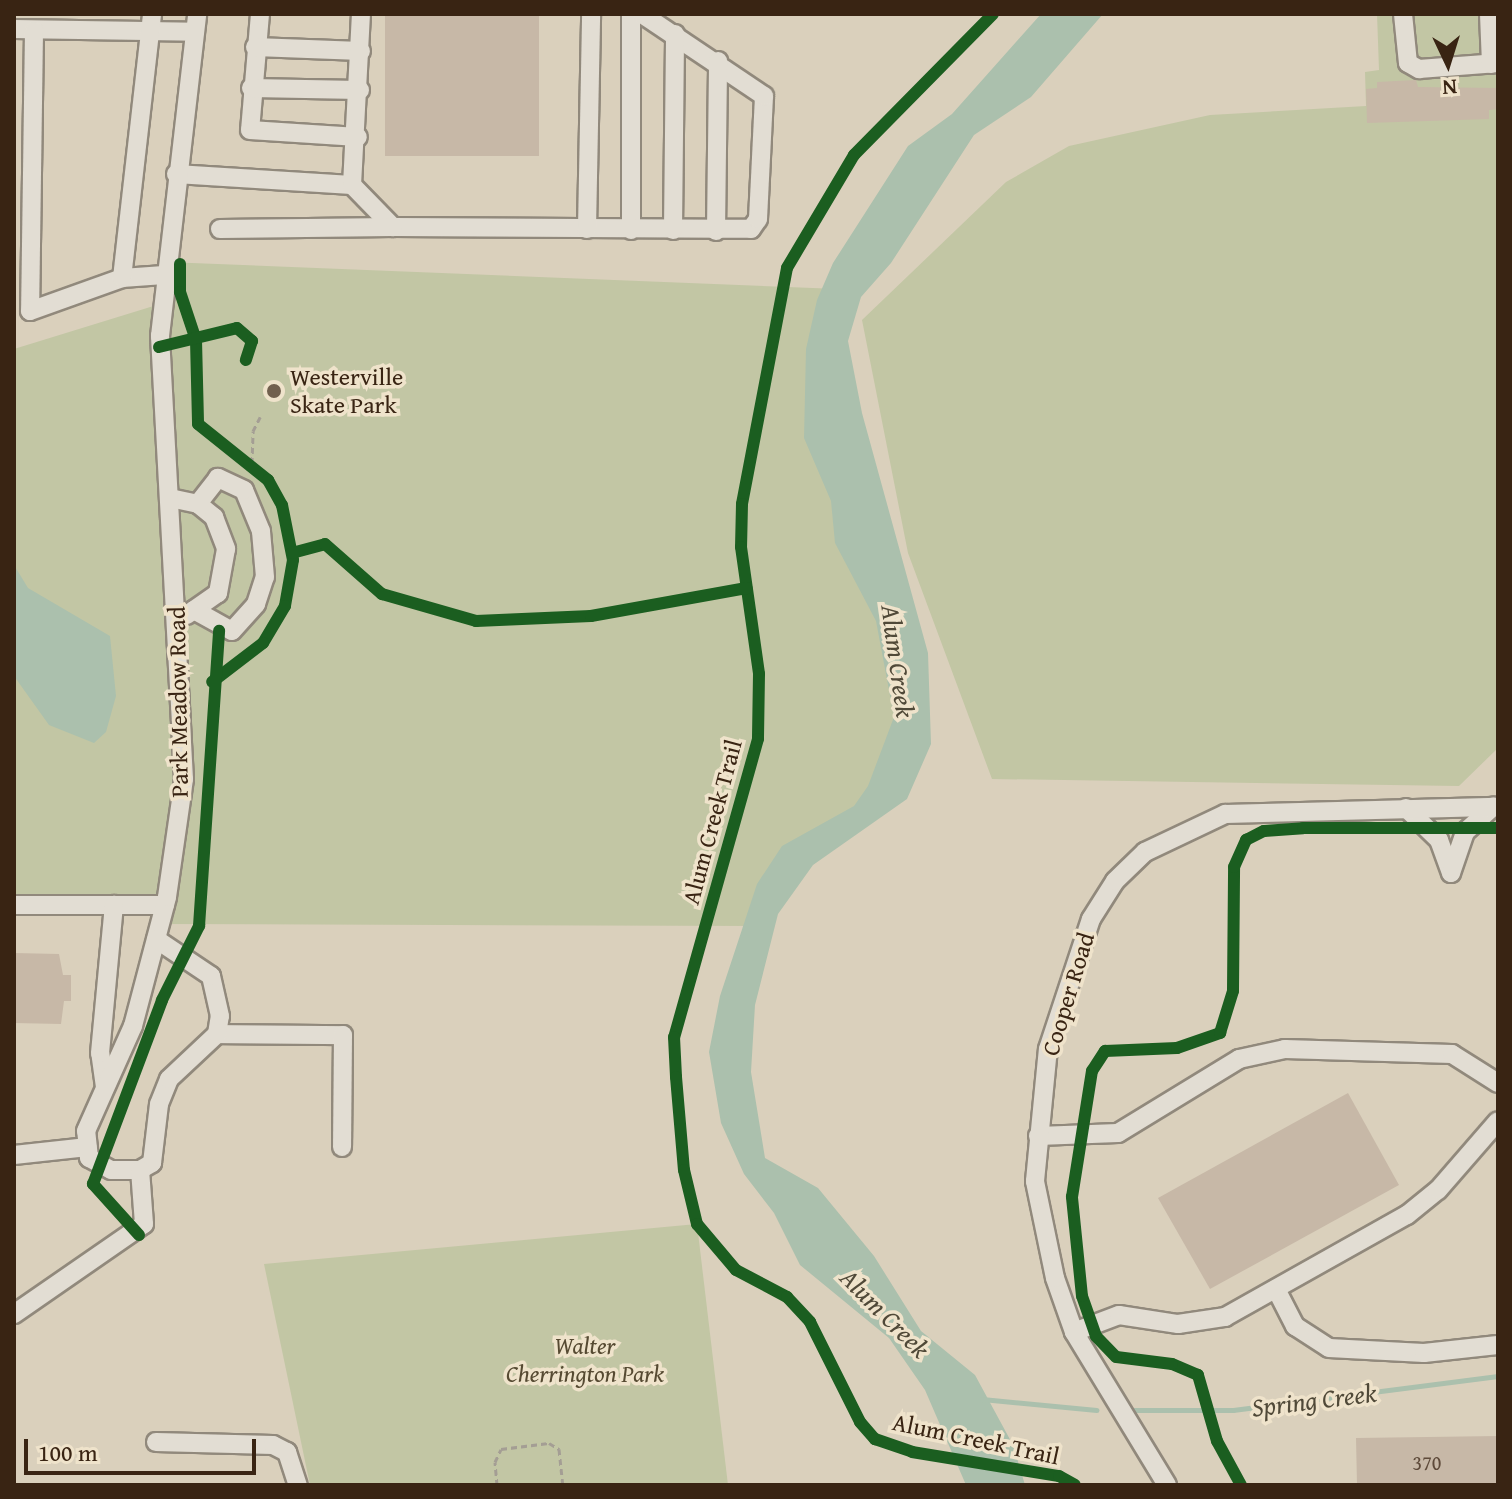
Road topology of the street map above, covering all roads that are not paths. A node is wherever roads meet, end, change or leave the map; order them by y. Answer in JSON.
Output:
{"nodes":[{"id":1,"x":260,"y":14,"type":"edge"},
{"id":2,"x":361,"y":14,"type":"edge"},
{"id":3,"x":591,"y":14,"type":"edge"},
{"id":4,"x":631,"y":14,"type":"edge"},
{"id":5,"x":642,"y":14,"type":"edge"},
{"id":6,"x":1403,"y":14,"type":"edge"},
{"id":7,"x":1489,"y":14,"type":"edge"},
{"id":8,"x":152,"y":22,"type":"edge"},
{"id":9,"x":196,"y":23,"type":"edge"},
{"id":10,"x":14,"y":29,"type":"edge"},
{"id":11,"x":34,"y":31,"type":"junction"},
{"id":12,"x":675,"y":34,"type":"junction"},
{"id":13,"x":255,"y":47,"type":"junction"},
{"id":14,"x":361,"y":51,"type":"junction"},
{"id":15,"x":718,"y":61,"type":"junction"},
{"id":16,"x":1495,"y":64,"type":"edge"},
{"id":17,"x":251,"y":88,"type":"junction"},
{"id":18,"x":360,"y":90,"type":"junction"},
{"id":19,"x":358,"y":137,"type":"junction"},
{"id":20,"x":176,"y":174,"type":"junction"},
{"id":21,"x":352,"y":185,"type":"junction"},
{"id":22,"x":393,"y":227,"type":"junction"},
{"id":23,"x":220,"y":229,"type":"dead end"},
{"id":24,"x":587,"y":229,"type":"junction"},
{"id":25,"x":631,"y":230,"type":"junction"},
{"id":26,"x":673,"y":230,"type":"junction"},
{"id":27,"x":716,"y":231,"type":"junction"},
{"id":28,"x":164,"y":275,"type":"junction"},
{"id":29,"x":122,"y":278,"type":"junction"},
{"id":30,"x":170,"y":498,"type":"junction"},
{"id":31,"x":198,"y":504,"type":"junction"},
{"id":32,"x":186,"y":616,"type":"junction"},
{"id":33,"x":1496,"y":807,"type":"edge"},
{"id":34,"x":1406,"y":808,"type":"junction"},
{"id":35,"x":14,"y":905,"type":"edge"},
{"id":36,"x":114,"y":905,"type":"junction"},
{"id":37,"x":165,"y":905,"type":"junction"},
{"id":38,"x":156,"y":939,"type":"junction"},
{"id":39,"x":217,"y":1034,"type":"junction"},
{"id":40,"x":1498,"y":1083,"type":"edge"},
{"id":41,"x":105,"y":1087,"type":"junction"},
{"id":42,"x":1498,"y":1121,"type":"edge"},
{"id":43,"x":1038,"y":1136,"type":"junction"},
{"id":44,"x":87,"y":1139,"type":"junction"},
{"id":45,"x":342,"y":1147,"type":"dead end"},
{"id":46,"x":14,"y":1155,"type":"edge"},
{"id":47,"x":140,"y":1170,"type":"junction"},
{"id":48,"x":1276,"y":1289,"type":"junction"},
{"id":49,"x":14,"y":1314,"type":"edge"},
{"id":50,"x":1074,"y":1332,"type":"junction"},
{"id":51,"x":1498,"y":1345,"type":"edge"},
{"id":52,"x":156,"y":1442,"type":"dead end"},
{"id":53,"x":298,"y":1485,"type":"edge"},
{"id":54,"x":1167,"y":1485,"type":"edge"}],
"edges":[{"from":1,"to":13,"type":"street"},
{"from":2,"to":14,"type":"street"},
{"from":3,"to":24,"type":"street"},
{"from":4,"to":25,"type":"street"},
{"from":5,"to":12,"type":"street"},
{"from":6,"to":16,"type":"street"},
{"from":7,"to":16,"type":"street"},
{"from":8,"to":9,"type":"street"},
{"from":8,"to":11,"type":"street"},
{"from":8,"to":29,"type":"street"},
{"from":9,"to":20,"type":"street","name":"Park Meadow Road"},
{"from":10,"to":11,"type":"street"},
{"from":11,"to":29,"type":"street"},
{"from":12,"to":15,"type":"street"},
{"from":12,"to":26,"type":"street"},
{"from":13,"to":14,"type":"street"},
{"from":13,"to":17,"type":"street"},
{"from":14,"to":18,"type":"street"},
{"from":15,"to":27,"type":"street"},
{"from":15,"to":27,"type":"street"},
{"from":17,"to":18,"type":"street"},
{"from":17,"to":19,"type":"street"},
{"from":18,"to":19,"type":"street"},
{"from":19,"to":21,"type":"street"},
{"from":20,"to":21,"type":"street"},
{"from":20,"to":28,"type":"street","name":"Park Meadow Road"},
{"from":21,"to":22,"type":"street"},
{"from":22,"to":23,"type":"street"},
{"from":22,"to":24,"type":"street"},
{"from":24,"to":25,"type":"street"},
{"from":25,"to":26,"type":"street"},
{"from":26,"to":27,"type":"street"},
{"from":28,"to":29,"type":"street"},
{"from":28,"to":30,"type":"street","name":"Park Meadow Road"},
{"from":30,"to":31,"type":"street"},
{"from":30,"to":32,"type":"street","name":"Park Meadow Road"},
{"from":31,"to":32,"type":"street"},
{"from":31,"to":32,"type":"street"},
{"from":32,"to":37,"type":"street","name":"Park Meadow Road"},
{"from":33,"to":34,"type":"street","name":"Cooper Road"},
{"from":33,"to":34,"type":"street"},
{"from":34,"to":43,"type":"street","name":"Cooper Road"},
{"from":35,"to":36,"type":"street"},
{"from":36,"to":37,"type":"street"},
{"from":36,"to":41,"type":"street"},
{"from":37,"to":38,"type":"street","name":"Park Meadow Road"},
{"from":38,"to":39,"type":"street"},
{"from":38,"to":41,"type":"street","name":"Park Meadow Road"},
{"from":39,"to":45,"type":"street"},
{"from":39,"to":47,"type":"street"},
{"from":40,"to":43,"type":"street"},
{"from":41,"to":44,"type":"street","name":"Park Meadow Road"},
{"from":42,"to":48,"type":"street"},
{"from":43,"to":50,"type":"street","name":"Cooper Road"},
{"from":44,"to":46,"type":"street"},
{"from":44,"to":47,"type":"street"},
{"from":47,"to":49,"type":"street"},
{"from":48,"to":50,"type":"street"},
{"from":48,"to":51,"type":"street"},
{"from":50,"to":54,"type":"street","name":"Cooper Road"},
{"from":52,"to":53,"type":"street"}]}
